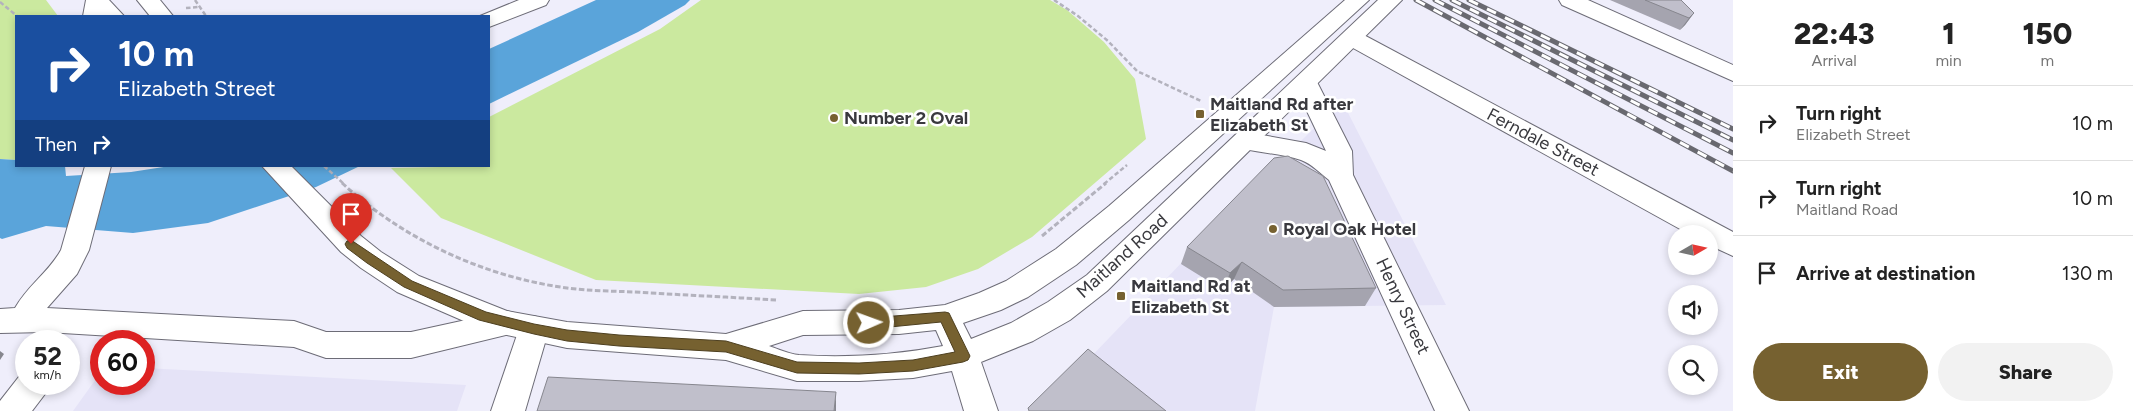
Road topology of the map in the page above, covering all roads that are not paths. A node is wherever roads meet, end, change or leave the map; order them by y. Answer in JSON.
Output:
{"nodes":[{"id":1,"x":97,"y":0,"type":"edge"},
{"id":2,"x":538,"y":0,"type":"edge"},
{"id":3,"x":1391,"y":0,"type":"edge"},
{"id":4,"x":1570,"y":0,"type":"edge"},
{"id":5,"x":94,"y":15,"type":"edge"},
{"id":6,"x":111,"y":15,"type":"edge"},
{"id":7,"x":1357,"y":17,"type":"edge"},
{"id":8,"x":490,"y":20,"type":"edge"},
{"id":9,"x":1727,"y":68,"type":"edge"},
{"id":10,"x":1305,"y":82,"type":"junction"},
{"id":11,"x":1245,"y":140,"type":"junction"},
{"id":12,"x":276,"y":167,"type":"edge"},
{"id":13,"x":98,"y":170,"type":"edge"},
{"id":14,"x":1340,"y":175,"type":"junction"},
{"id":15,"x":1733,"y":245,"type":"edge"},
{"id":16,"x":945,"y":317,"type":"junction"},
{"id":17,"x":12,"y":321,"type":"edge"},
{"id":18,"x":521,"y":326,"type":"junction"},
{"id":19,"x":60,"y":330,"type":"edge"},
{"id":20,"x":80,"y":332,"type":"edge"},
{"id":21,"x":726,"y":347,"type":"junction"},
{"id":22,"x":963,"y":356,"type":"junction"},
{"id":23,"x":24,"y":395,"type":"edge"},
{"id":24,"x":12,"y":411,"type":"edge"},
{"id":25,"x":508,"y":411,"type":"edge"},
{"id":26,"x":982,"y":411,"type":"edge"},
{"id":27,"x":1452,"y":411,"type":"edge"}],
"edges":[{"from":1,"to":5,"type":"main road"},
{"from":1,"to":6,"type":"main road"},
{"from":2,"to":8,"type":"main road"},
{"from":3,"to":7,"type":"main road","name":"Maitland Road"},
{"from":4,"to":9,"type":"main road"},
{"from":7,"to":10,"type":"main road","name":"Maitland Road"},
{"from":7,"to":15,"type":"main road","name":"Ferndale Street"},
{"from":7,"to":16,"type":"main road","name":"Maitland Road"},
{"from":10,"to":11,"type":"main road","name":"Maitland Road"},
{"from":10,"to":14,"type":"main road","name":"Henry Street"},
{"from":11,"to":14,"type":"main road","name":"Henry Street"},
{"from":11,"to":22,"type":"main road","name":"Maitland Road"},
{"from":12,"to":18,"type":"main road","name":"Maitland Road"},
{"from":13,"to":17,"type":"main road"},
{"from":14,"to":27,"type":"main road","name":"Henry Street"},
{"from":16,"to":21,"type":"main road","name":"Maitland Road"},
{"from":16,"to":22,"type":"main road"},
{"from":17,"to":19,"type":"main road"},
{"from":18,"to":20,"type":"main road"},
{"from":18,"to":21,"type":"main road","name":"Maitland Road"},
{"from":18,"to":25,"type":"main road"},
{"from":21,"to":22,"type":"main road","name":"Maitland Road"},
{"from":22,"to":26,"type":"main road"},
{"from":23,"to":24,"type":"main road"}]}
